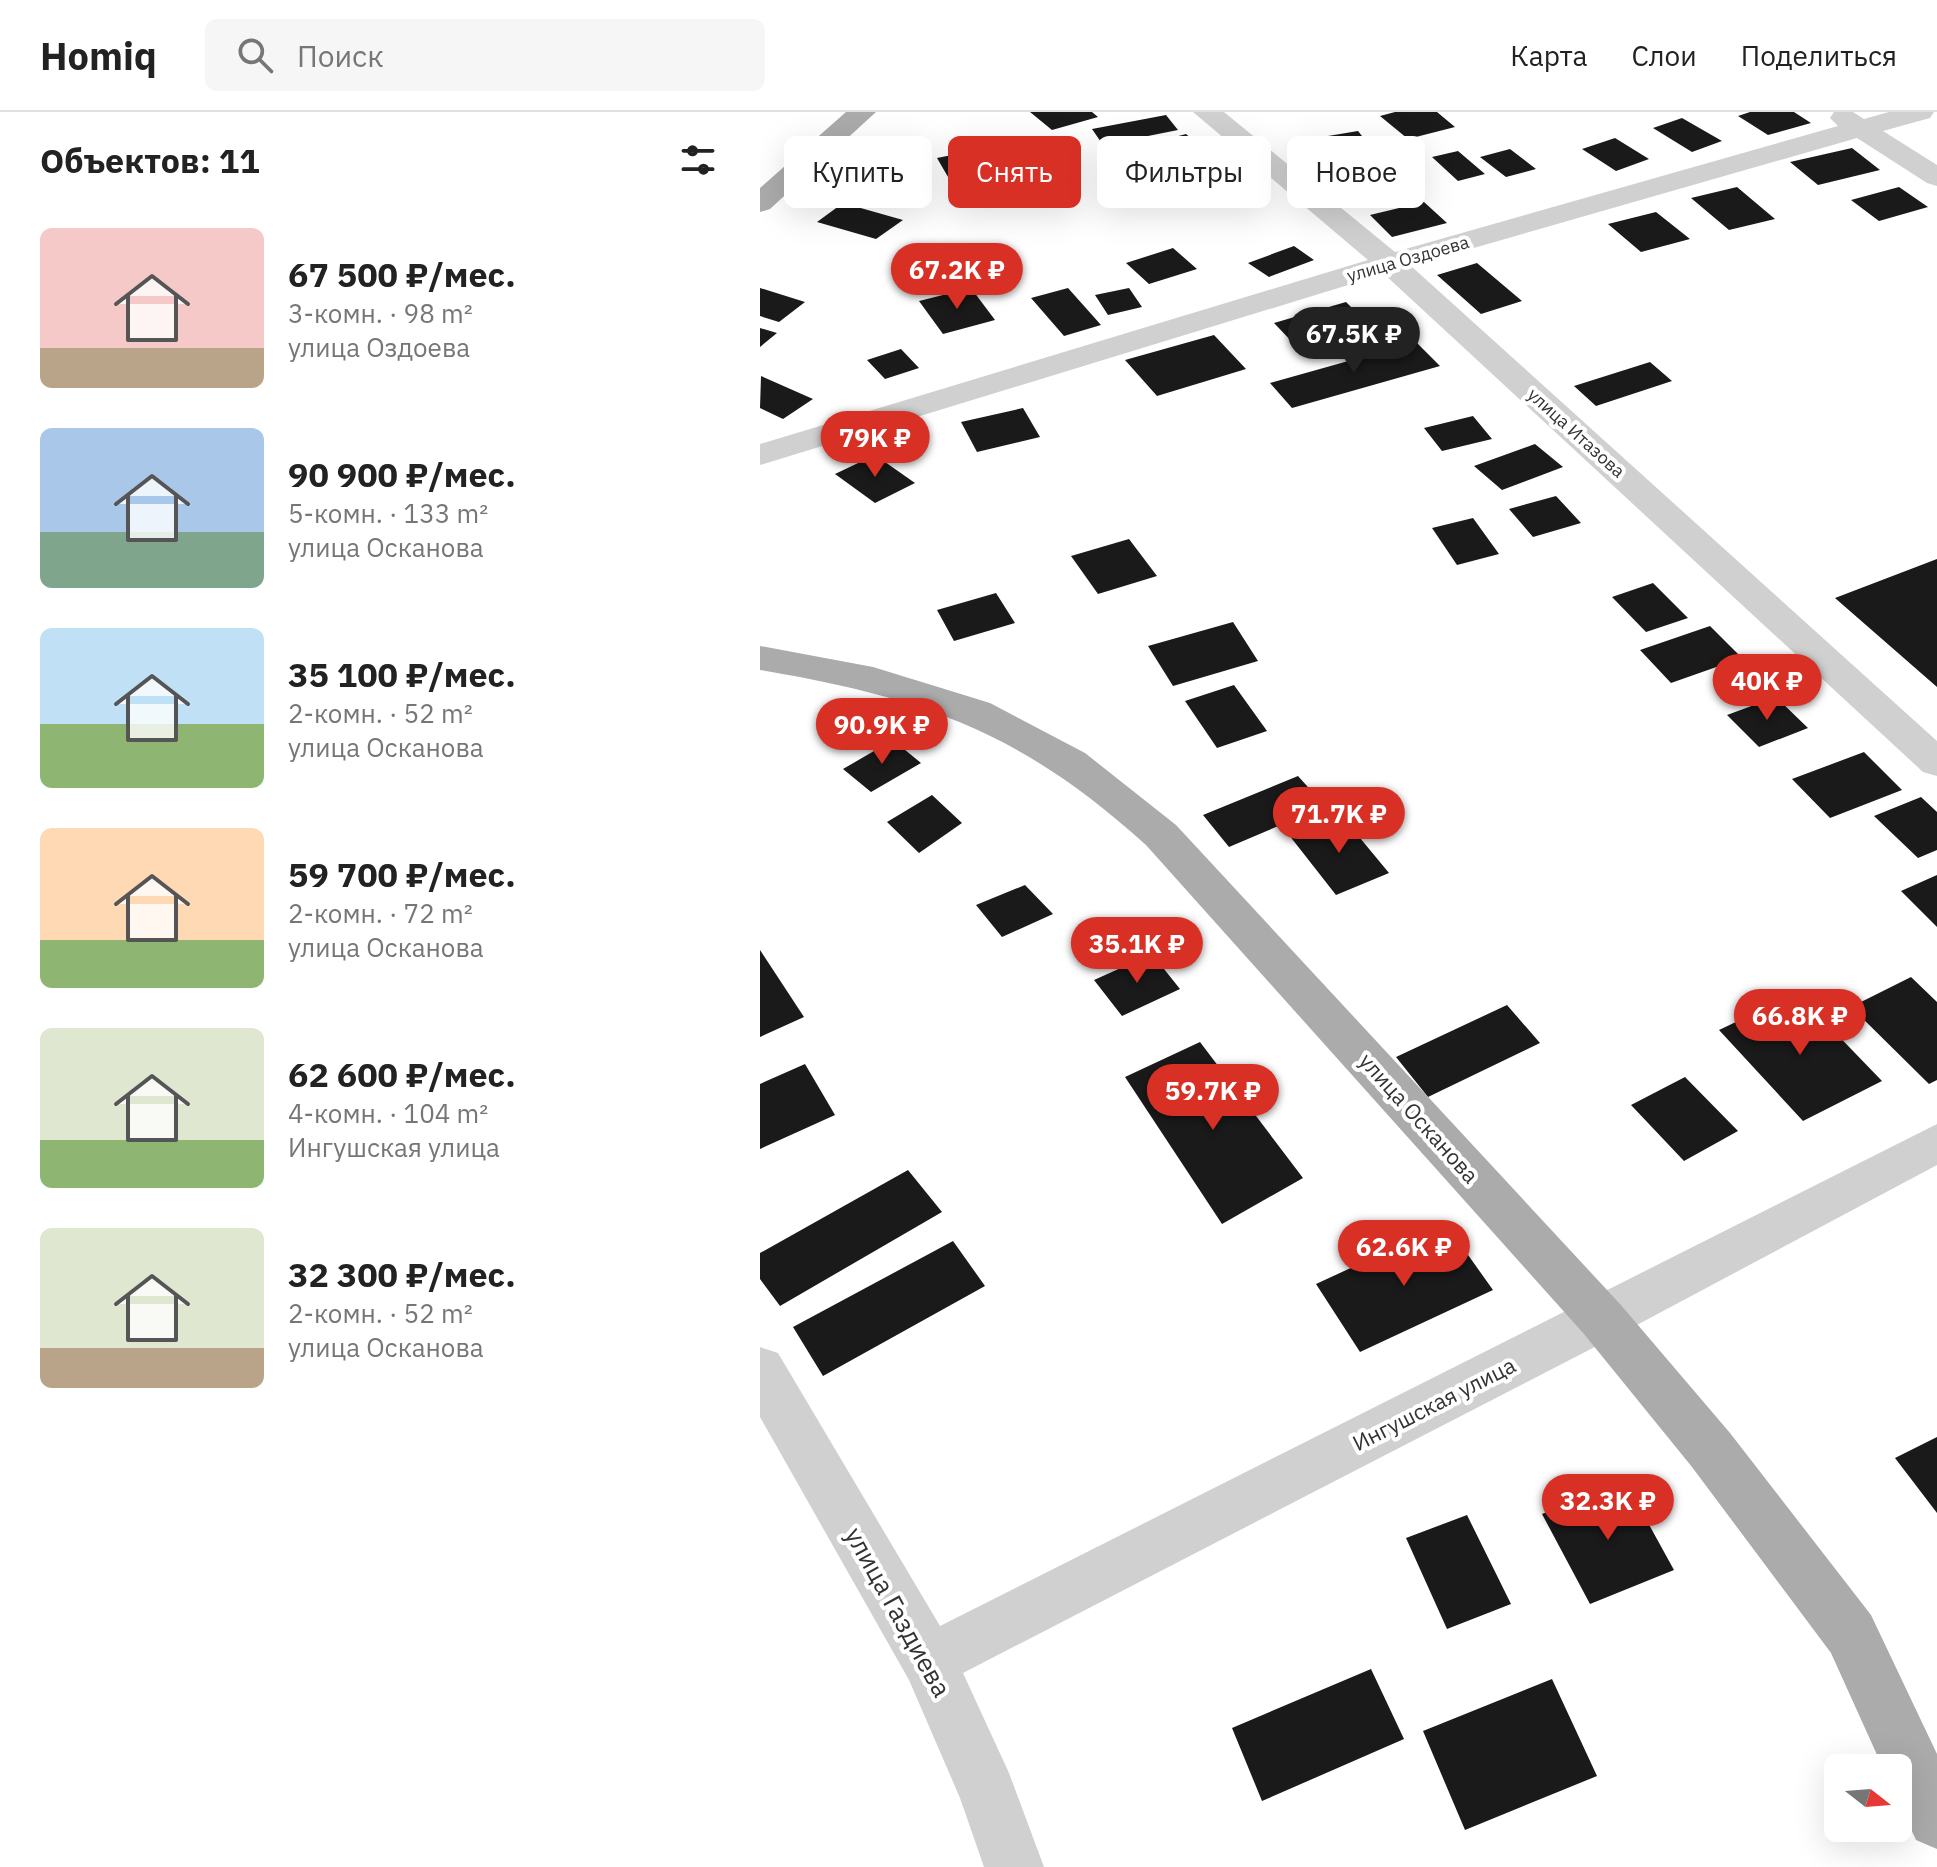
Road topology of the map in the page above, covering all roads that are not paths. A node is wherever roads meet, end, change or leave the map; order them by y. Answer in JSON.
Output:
{"nodes":[{"id":1,"x":862,"y":112,"type":"edge"},
{"id":2,"x":1207,"y":112,"type":"edge"},
{"id":3,"x":1920,"y":112,"type":"edge"},
{"id":4,"x":1848,"y":120,"type":"edge"},
{"id":5,"x":1937,"y":177,"type":"edge"},
{"id":6,"x":760,"y":203,"type":"edge"},
{"id":7,"x":1391,"y":264,"type":"junction"},
{"id":8,"x":760,"y":455,"type":"edge"},
{"id":9,"x":760,"y":658,"type":"edge"},
{"id":10,"x":1937,"y":763,"type":"edge"},
{"id":11,"x":1937,"y":1143,"type":"edge"},
{"id":12,"x":1602,"y":1319,"type":"junction"},
{"id":13,"x":760,"y":1369,"type":"edge"},
{"id":14,"x":929,"y":1661,"type":"junction"},
{"id":15,"x":1937,"y":1819,"type":"edge"},
{"id":16,"x":1014,"y":1867,"type":"edge"}],
"edges":[{"from":1,"to":6,"type":"main road"},
{"from":2,"to":7,"type":"street","name":"улица Итазова"},
{"from":3,"to":4,"type":"street","name":"улица Оздоева"},
{"from":4,"to":5,"type":"street"},
{"from":4,"to":7,"type":"street","name":"улица Оздоева"},
{"from":7,"to":8,"type":"street","name":"улица Оздоева"},
{"from":7,"to":10,"type":"street","name":"улица Итазова"},
{"from":9,"to":12,"type":"main road","name":"улица Осканова"},
{"from":11,"to":12,"type":"street","name":"Ингушская улица"},
{"from":12,"to":14,"type":"street","name":"Ингушская улица"},
{"from":12,"to":15,"type":"main road","name":"улица Осканова"},
{"from":13,"to":14,"type":"street","name":"улица Газдиева"},
{"from":14,"to":16,"type":"street","name":"улица Газдиева"}]}
